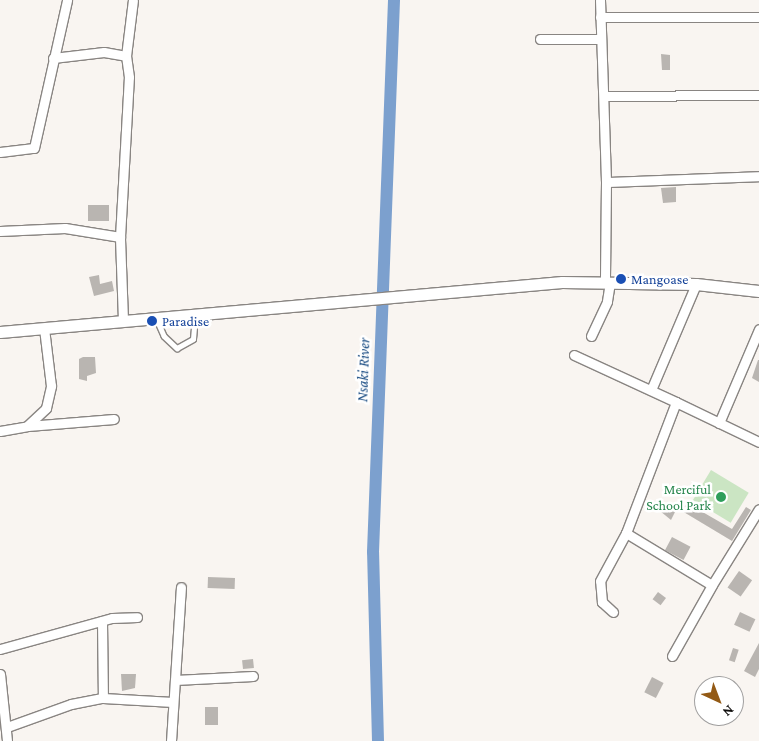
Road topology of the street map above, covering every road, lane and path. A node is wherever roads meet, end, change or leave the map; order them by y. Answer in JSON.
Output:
{"nodes":[{"id":1,"x":67,"y":0,"type":"edge"},
{"id":2,"x":133,"y":0,"type":"edge"},
{"id":3,"x":600,"y":0,"type":"edge"},
{"id":4,"x":600,"y":17,"type":"junction"},
{"id":5,"x":759,"y":17,"type":"edge"},
{"id":6,"x":540,"y":39,"type":"dead end"},
{"id":7,"x":599,"y":39,"type":"junction"},
{"id":8,"x":126,"y":56,"type":"junction"},
{"id":9,"x":53,"y":58,"type":"junction"},
{"id":10,"x":604,"y":96,"type":"junction"},
{"id":11,"x":759,"y":96,"type":"edge"},
{"id":12,"x":0,"y":152,"type":"edge"},
{"id":13,"x":759,"y":176,"type":"edge"},
{"id":14,"x":606,"y":182,"type":"junction"},
{"id":15,"x":0,"y":231,"type":"edge"},
{"id":16,"x":120,"y":237,"type":"junction"},
{"id":17,"x":608,"y":283,"type":"junction"},
{"id":18,"x":696,"y":284,"type":"junction"},
{"id":19,"x":759,"y":291,"type":"edge"},
{"id":20,"x":195,"y":314,"type":"junction"},
{"id":21,"x":156,"y":317,"type":"junction"},
{"id":22,"x":122,"y":320,"type":"junction"},
{"id":23,"x":44,"y":328,"type":"junction"},
{"id":24,"x":759,"y":329,"type":"edge"},
{"id":25,"x":0,"y":332,"type":"edge"},
{"id":26,"x":591,"y":336,"type":"dead end"},
{"id":27,"x":574,"y":355,"type":"dead end"},
{"id":28,"x":651,"y":390,"type":"junction"},
{"id":29,"x":676,"y":402,"type":"junction"},
{"id":30,"x":114,"y":418,"type":"dead end"},
{"id":31,"x":719,"y":423,"type":"junction"},
{"id":32,"x":27,"y":426,"type":"junction"},
{"id":33,"x":0,"y":431,"type":"edge"},
{"id":34,"x":759,"y":442,"type":"edge"},
{"id":35,"x":759,"y":509,"type":"edge"},
{"id":36,"x":626,"y":533,"type":"junction"},
{"id":37,"x":712,"y":585,"type":"junction"},
{"id":38,"x":181,"y":587,"type":"dead end"},
{"id":39,"x":612,"y":612,"type":"dead end"},
{"id":40,"x":137,"y":617,"type":"dead end"},
{"id":41,"x":102,"y":621,"type":"junction"},
{"id":42,"x":0,"y":648,"type":"edge"},
{"id":43,"x":672,"y":656,"type":"dead end"},
{"id":44,"x":0,"y":674,"type":"edge"},
{"id":45,"x":252,"y":676,"type":"dead end"},
{"id":46,"x":175,"y":680,"type":"junction"},
{"id":47,"x":103,"y":698,"type":"junction"},
{"id":48,"x":173,"y":702,"type":"junction"},
{"id":49,"x":7,"y":726,"type":"junction"},
{"id":50,"x":7,"y":741,"type":"edge"},
{"id":51,"x":171,"y":741,"type":"edge"}],
"edges":[{"from":1,"to":9,"type":"street"},
{"from":2,"to":8,"type":"street"},
{"from":3,"to":4,"type":"street"},
{"from":4,"to":5,"type":"street"},
{"from":4,"to":7,"type":"street"},
{"from":6,"to":7,"type":"street"},
{"from":7,"to":10,"type":"street"},
{"from":8,"to":9,"type":"street"},
{"from":8,"to":16,"type":"street"},
{"from":9,"to":12,"type":"street"},
{"from":10,"to":11,"type":"street"},
{"from":10,"to":14,"type":"street"},
{"from":13,"to":14,"type":"street"},
{"from":14,"to":17,"type":"street"},
{"from":15,"to":16,"type":"street"},
{"from":16,"to":22,"type":"street"},
{"from":17,"to":18,"type":"street"},
{"from":17,"to":20,"type":"street"},
{"from":17,"to":26,"type":"street"},
{"from":18,"to":19,"type":"street"},
{"from":18,"to":28,"type":"street"},
{"from":20,"to":21,"type":"street"},
{"from":20,"to":21,"type":"lane"},
{"from":21,"to":22,"type":"street"},
{"from":22,"to":23,"type":"street"},
{"from":23,"to":25,"type":"street"},
{"from":23,"to":32,"type":"street"},
{"from":24,"to":31,"type":"street"},
{"from":27,"to":28,"type":"street"},
{"from":28,"to":29,"type":"street"},
{"from":29,"to":31,"type":"street"},
{"from":29,"to":36,"type":"street"},
{"from":30,"to":32,"type":"street"},
{"from":31,"to":34,"type":"street"},
{"from":32,"to":33,"type":"street"},
{"from":35,"to":37,"type":"street"},
{"from":36,"to":37,"type":"street"},
{"from":36,"to":39,"type":"street"},
{"from":37,"to":43,"type":"street"},
{"from":38,"to":46,"type":"street"},
{"from":40,"to":41,"type":"street"},
{"from":41,"to":42,"type":"street"},
{"from":41,"to":47,"type":"street"},
{"from":44,"to":49,"type":"street"},
{"from":45,"to":46,"type":"street"},
{"from":46,"to":48,"type":"street"},
{"from":47,"to":48,"type":"street"},
{"from":47,"to":49,"type":"street"},
{"from":48,"to":51,"type":"street"},
{"from":49,"to":50,"type":"street"}]}
